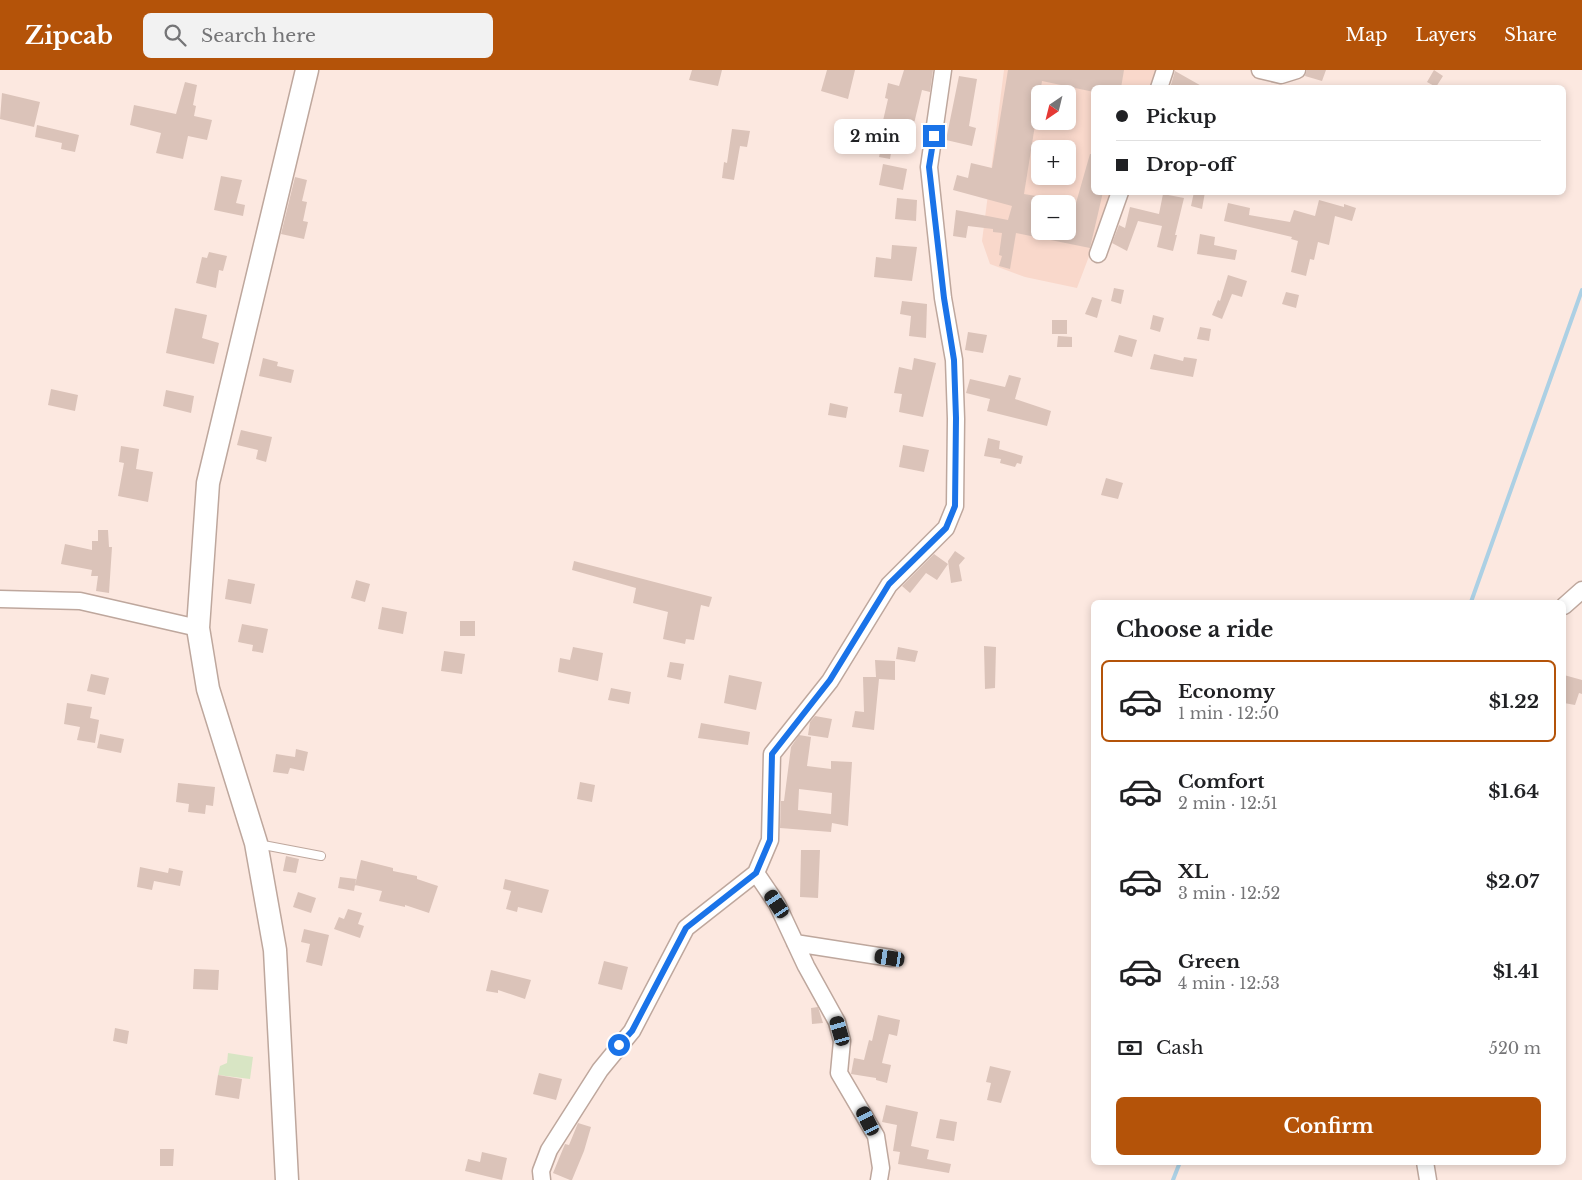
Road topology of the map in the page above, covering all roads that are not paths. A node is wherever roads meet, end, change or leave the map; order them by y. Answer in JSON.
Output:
{"nodes":[{"id":1,"x":307,"y":70,"type":"edge"},
{"id":2,"x":943,"y":70,"type":"edge"},
{"id":3,"x":1165,"y":70,"type":"edge"},
{"id":4,"x":1260,"y":70,"type":"edge"},
{"id":5,"x":1297,"y":70,"type":"edge"},
{"id":6,"x":1160,"y":85,"type":"edge"},
{"id":7,"x":1119,"y":195,"type":"edge"},
{"id":8,"x":1098,"y":254,"type":"dead end"},
{"id":9,"x":1582,"y":590,"type":"edge"},
{"id":10,"x":0,"y":600,"type":"edge"},
{"id":11,"x":1566,"y":604,"type":"edge"},
{"id":12,"x":198,"y":628,"type":"junction"},
{"id":13,"x":256,"y":844,"type":"junction"},
{"id":14,"x":321,"y":856,"type":"dead end"},
{"id":15,"x":756,"y":873,"type":"junction"},
{"id":16,"x":795,"y":943,"type":"junction"},
{"id":17,"x":890,"y":958,"type":"dead end"},
{"id":18,"x":1426,"y":1165,"type":"edge"},
{"id":19,"x":287,"y":1180,"type":"edge"},
{"id":20,"x":542,"y":1180,"type":"edge"},
{"id":21,"x":879,"y":1180,"type":"edge"},
{"id":22,"x":1428,"y":1180,"type":"edge"}],
"edges":[{"from":1,"to":12,"type":"street"},
{"from":2,"to":15,"type":"street"},
{"from":3,"to":6,"type":"street"},
{"from":4,"to":5,"type":"street"},
{"from":7,"to":8,"type":"street"},
{"from":9,"to":11,"type":"street"},
{"from":10,"to":12,"type":"street"},
{"from":12,"to":13,"type":"street"},
{"from":13,"to":14,"type":"lane"},
{"from":13,"to":19,"type":"street"},
{"from":15,"to":16,"type":"street"},
{"from":15,"to":20,"type":"street"},
{"from":16,"to":17,"type":"street"},
{"from":16,"to":21,"type":"street"},
{"from":18,"to":22,"type":"street"}]}
